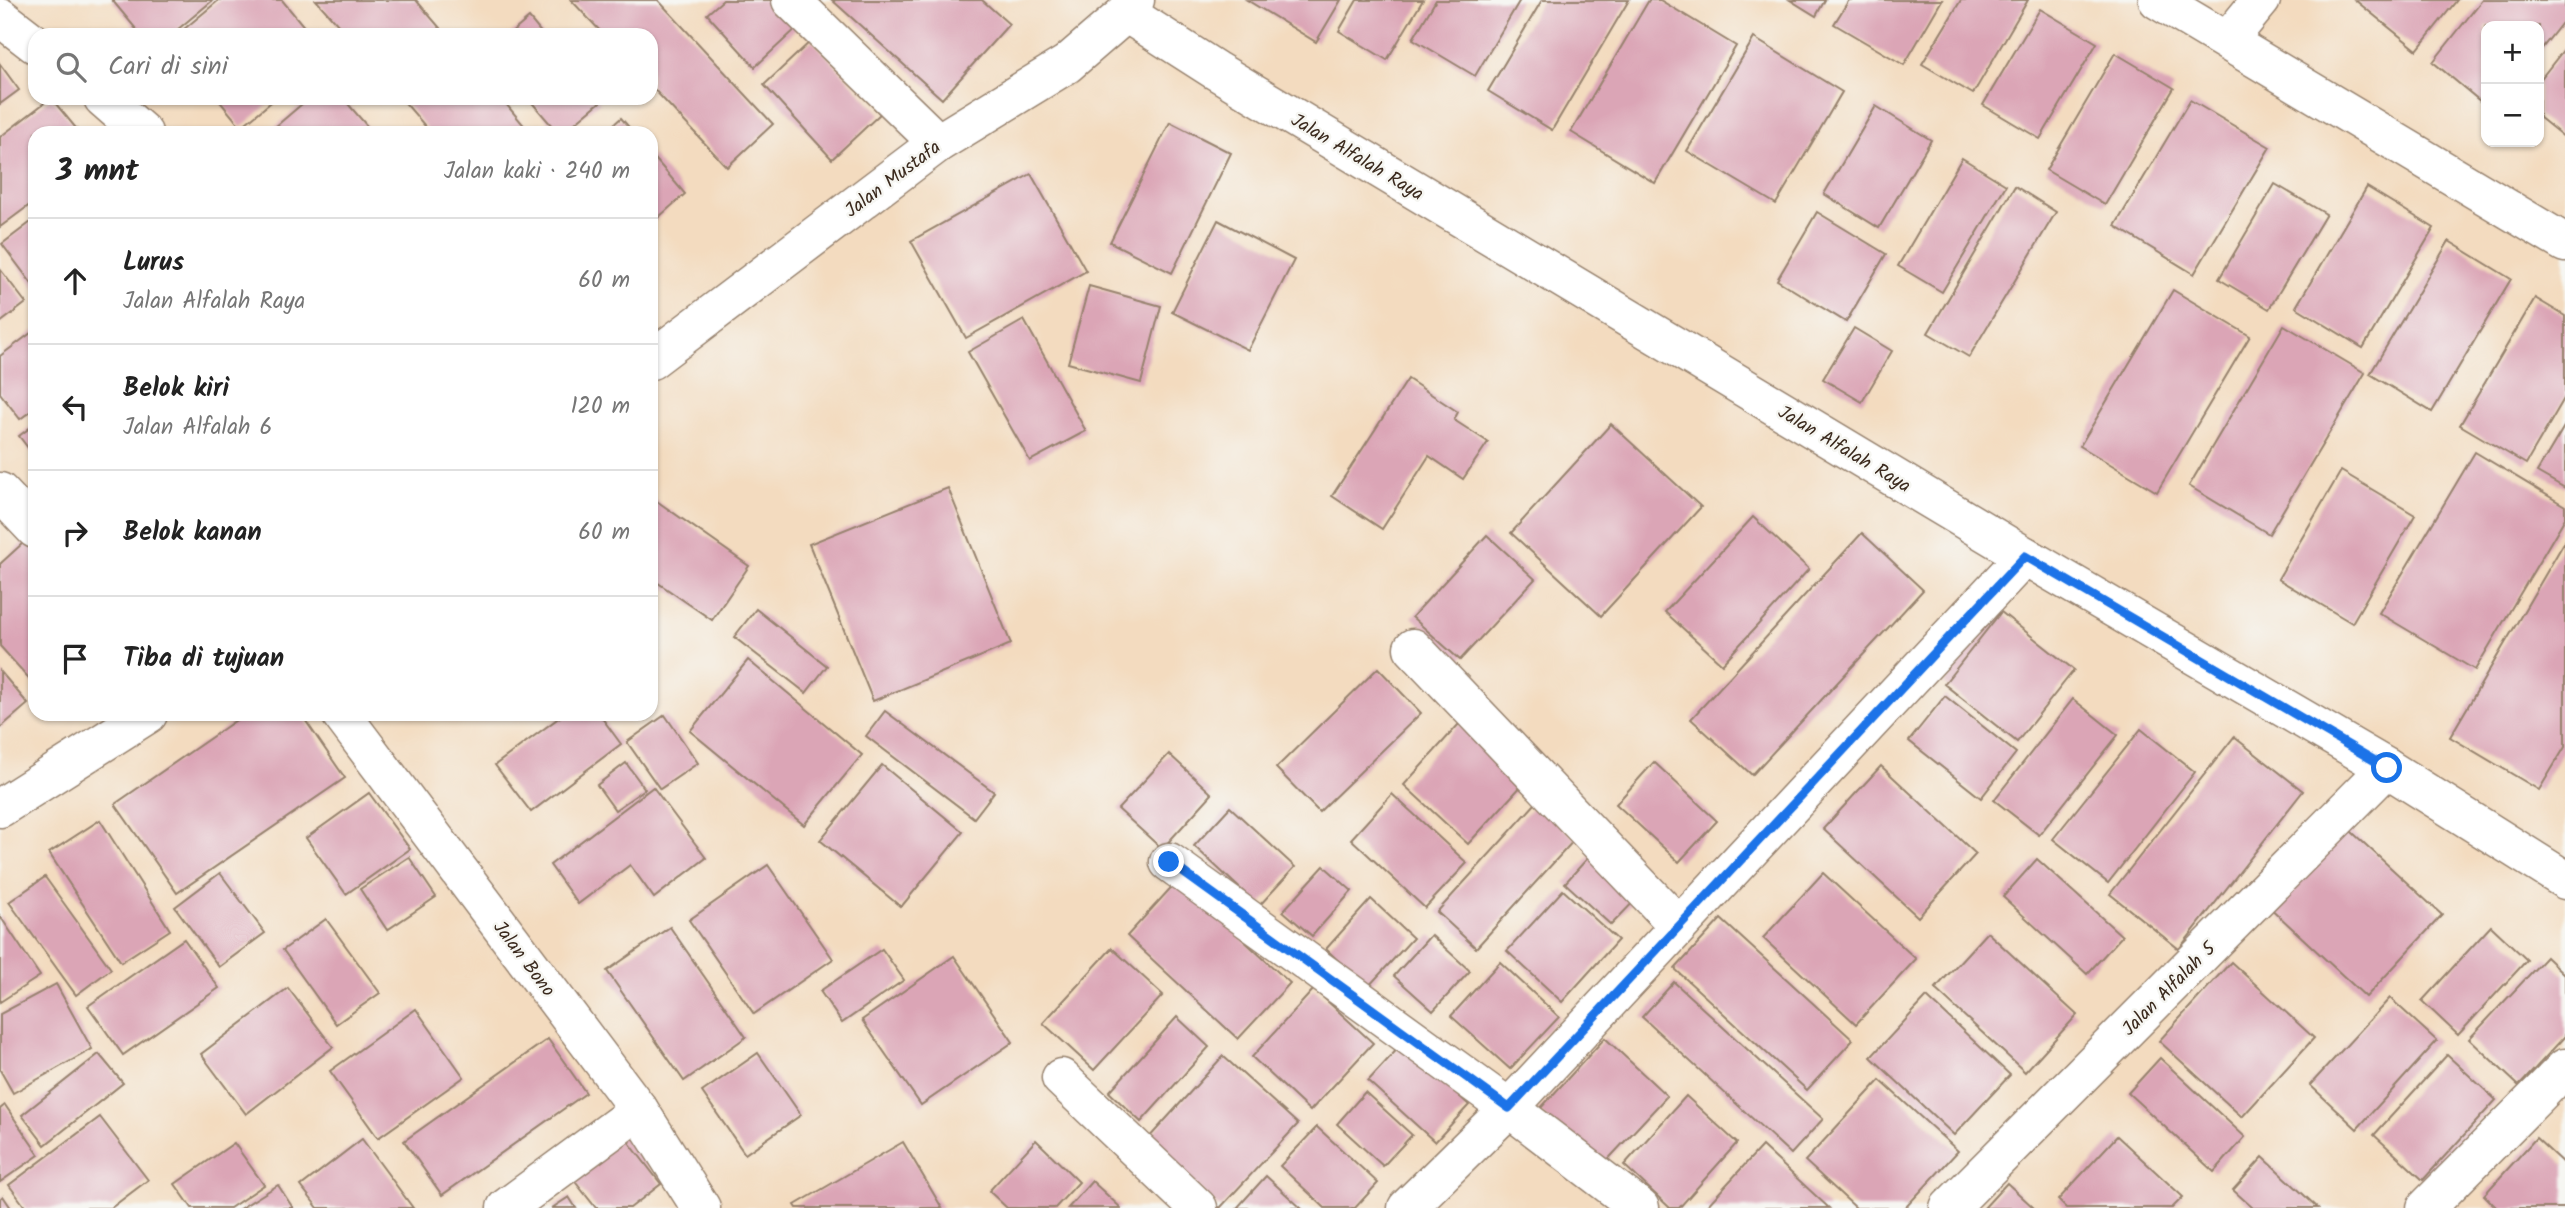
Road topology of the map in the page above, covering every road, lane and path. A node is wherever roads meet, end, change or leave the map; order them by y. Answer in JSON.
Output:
{"nodes":[{"id":1,"x":791,"y":0,"type":"edge"},
{"id":2,"x":2158,"y":0,"type":"edge"},
{"id":3,"x":2261,"y":0,"type":"edge"},
{"id":4,"x":1130,"y":6,"type":"edge"},
{"id":5,"x":0,"y":17,"type":"edge"},
{"id":6,"x":28,"y":39,"type":"edge"},
{"id":7,"x":2228,"y":40,"type":"junction"},
{"id":8,"x":111,"y":105,"type":"edge"},
{"id":9,"x":135,"y":126,"type":"edge"},
{"id":10,"x":938,"y":143,"type":"junction"},
{"id":11,"x":2565,"y":243,"type":"edge"},
{"id":12,"x":658,"y":355,"type":"edge"},
{"id":13,"x":0,"y":492,"type":"edge"},
{"id":14,"x":28,"y":522,"type":"edge"},
{"id":15,"x":2025,"y":556,"type":"junction"},
{"id":16,"x":1413,"y":648,"type":"dead end"},
{"id":17,"x":137,"y":721,"type":"edge"},
{"id":18,"x":346,"y":721,"type":"edge"},
{"id":19,"x":2387,"y":768,"type":"junction"},
{"id":20,"x":0,"y":808,"type":"edge"},
{"id":21,"x":1169,"y":862,"type":"dead end"},
{"id":22,"x":2565,"y":880,"type":"edge"},
{"id":23,"x":1678,"y":925,"type":"junction"},
{"id":24,"x":2565,"y":1068,"type":"edge"},
{"id":25,"x":1061,"y":1078,"type":"dead end"},
{"id":26,"x":1509,"y":1108,"type":"junction"},
{"id":27,"x":639,"y":1110,"type":"junction"},
{"id":28,"x":506,"y":1208,"type":"edge"},
{"id":29,"x":701,"y":1208,"type":"edge"},
{"id":30,"x":1198,"y":1208,"type":"edge"},
{"id":31,"x":1407,"y":1208,"type":"edge"},
{"id":32,"x":1640,"y":1208,"type":"edge"},
{"id":33,"x":1949,"y":1208,"type":"edge"},
{"id":34,"x":2426,"y":1208,"type":"edge"}],
"edges":[{"from":1,"to":10,"type":"street"},
{"from":2,"to":7,"type":"street"},
{"from":3,"to":7,"type":"street"},
{"from":4,"to":10,"type":"street","name":"Jalan Mustafa"},
{"from":4,"to":15,"type":"street","name":"Jalan Alfalah Raya"},
{"from":5,"to":6,"type":"street"},
{"from":7,"to":11,"type":"street"},
{"from":8,"to":9,"type":"street"},
{"from":10,"to":12,"type":"street","name":"Jalan Mustafa"},
{"from":13,"to":14,"type":"street"},
{"from":15,"to":19,"type":"street","name":"Jalan Alfalah Raya"},
{"from":15,"to":23,"type":"street"},
{"from":16,"to":23,"type":"street"},
{"from":17,"to":20,"type":"street"},
{"from":18,"to":27,"type":"street","name":"Jalan Bono"},
{"from":19,"to":22,"type":"street","name":"Jalan Alfalah Raya"},
{"from":19,"to":33,"type":"street","name":"Jalan Alfalah 5"},
{"from":21,"to":26,"type":"street"},
{"from":23,"to":26,"type":"street"},
{"from":24,"to":34,"type":"street"},
{"from":25,"to":30,"type":"street"},
{"from":26,"to":31,"type":"street"},
{"from":26,"to":32,"type":"street"},
{"from":27,"to":28,"type":"street"},
{"from":27,"to":29,"type":"street","name":"Jalan Bono"}]}
